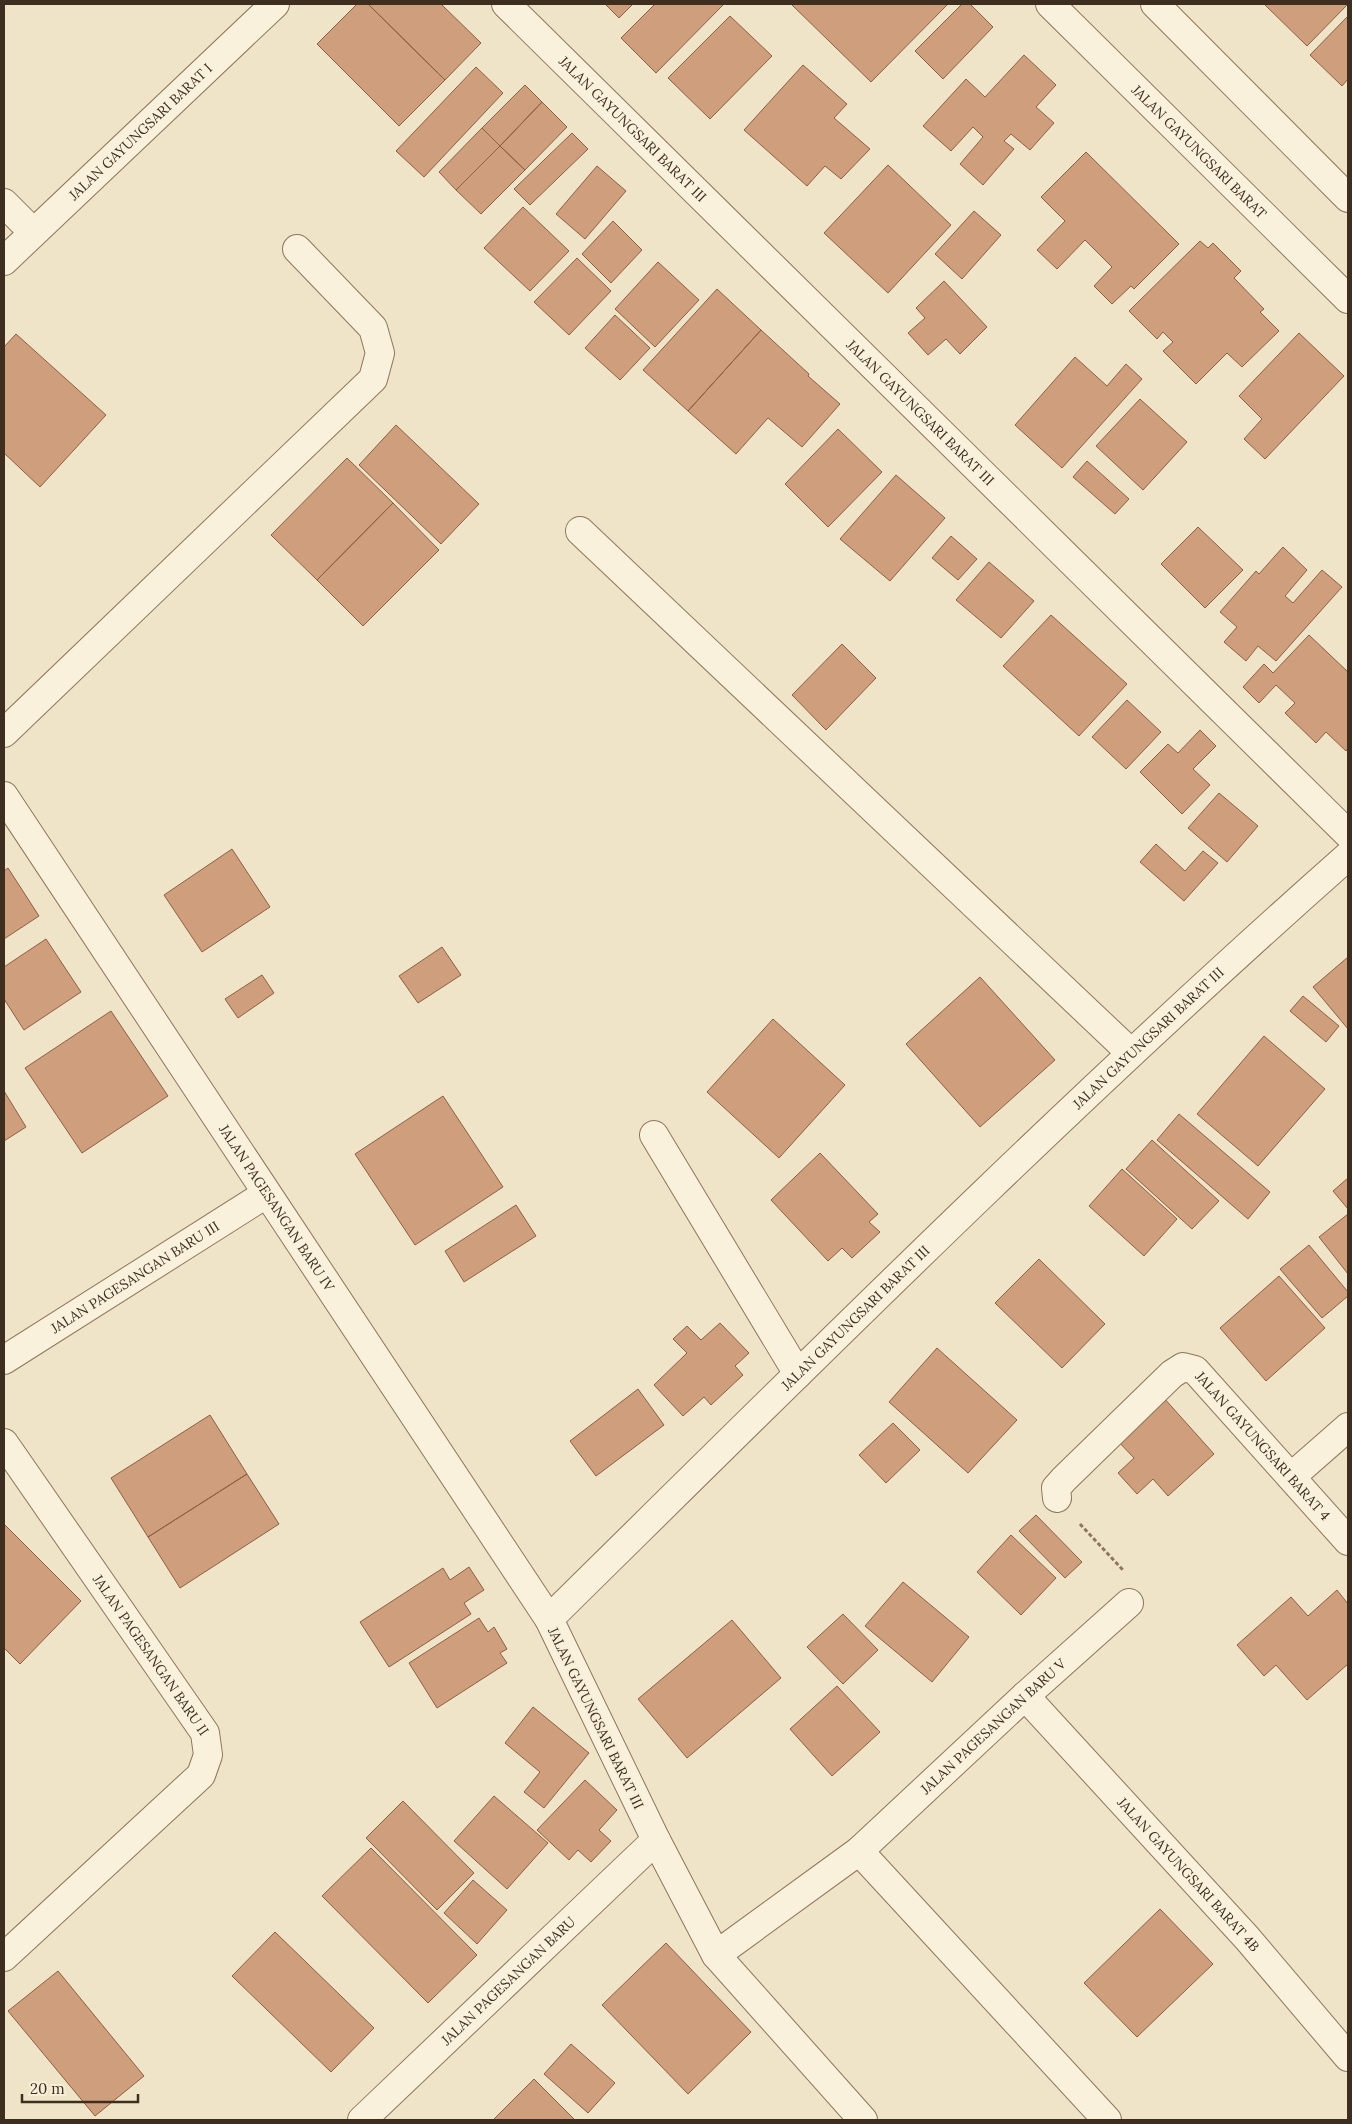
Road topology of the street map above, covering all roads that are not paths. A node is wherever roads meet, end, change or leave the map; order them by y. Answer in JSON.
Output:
{"nodes":[{"id":1,"x":275,"y":4,"type":"edge"},
{"id":2,"x":506,"y":4,"type":"edge"},
{"id":3,"x":1050,"y":4,"type":"edge"},
{"id":4,"x":1155,"y":4,"type":"edge"},
{"id":5,"x":1348,"y":198,"type":"edge"},
{"id":6,"x":4,"y":203,"type":"edge"},
{"id":7,"x":32,"y":231,"type":"junction"},
{"id":8,"x":297,"y":249,"type":"dead end"},
{"id":9,"x":4,"y":261,"type":"edge"},
{"id":10,"x":1348,"y":299,"type":"edge"},
{"id":11,"x":580,"y":531,"type":"dead end"},
{"id":12,"x":4,"y":733,"type":"edge"},
{"id":13,"x":4,"y":796,"type":"edge"},
{"id":14,"x":1343,"y":828,"type":"edge"},
{"id":15,"x":1348,"y":856,"type":"edge"},
{"id":16,"x":1131,"y":1052,"type":"junction"},
{"id":17,"x":654,"y":1135,"type":"dead end"},
{"id":18,"x":266,"y":1194,"type":"junction"},
{"id":19,"x":4,"y":1360,"type":"edge"},
{"id":20,"x":798,"y":1374,"type":"junction"},
{"id":21,"x":1348,"y":1427,"type":"edge"},
{"id":22,"x":7,"y":1455,"type":"edge"},
{"id":23,"x":1290,"y":1477,"type":"junction"},
{"id":24,"x":1056,"y":1498,"type":"road end"},
{"id":25,"x":1348,"y":1540,"type":"edge"},
{"id":26,"x":1129,"y":1603,"type":"road end"},
{"id":27,"x":548,"y":1620,"type":"junction"},
{"id":28,"x":1025,"y":1696,"type":"junction"},
{"id":29,"x":656,"y":1840,"type":"junction"},
{"id":30,"x":859,"y":1851,"type":"junction"},
{"id":31,"x":716,"y":1955,"type":"junction"},
{"id":32,"x":4,"y":1957,"type":"edge"},
{"id":33,"x":1348,"y":2057,"type":"edge"},
{"id":34,"x":362,"y":2120,"type":"edge"},
{"id":35,"x":863,"y":2120,"type":"edge"},
{"id":36,"x":1107,"y":2120,"type":"edge"}],
"edges":[{"from":1,"to":7,"type":"street","name":"JALAN GAYUNGSARI BARAT I"},
{"from":2,"to":14,"type":"street","name":"JALAN GAYUNGSARI BARAT III"},
{"from":3,"to":10,"type":"street","name":"JALAN GAYUNGSARI BARAT"},
{"from":4,"to":5,"type":"street"},
{"from":6,"to":7,"type":"street"},
{"from":7,"to":9,"type":"street","name":"JALAN GAYUNGSARI BARAT I"},
{"from":8,"to":12,"type":"street"},
{"from":11,"to":16,"type":"street"},
{"from":13,"to":18,"type":"street","name":"JALAN PAGESANGAN BARU IV"},
{"from":15,"to":16,"type":"street","name":"JALAN GAYUNGSARI BARAT III"},
{"from":16,"to":20,"type":"street","name":"JALAN GAYUNGSARI BARAT III"},
{"from":17,"to":20,"type":"street"},
{"from":18,"to":19,"type":"street","name":"JALAN PAGESANGAN BARU III"},
{"from":18,"to":27,"type":"street","name":"JALAN PAGESANGAN BARU IV"},
{"from":20,"to":27,"type":"street","name":"JALAN GAYUNGSARI BARAT III"},
{"from":21,"to":23,"type":"street"},
{"from":22,"to":32,"type":"street","name":"JALAN PAGESANGAN BARU II"},
{"from":23,"to":24,"type":"street","name":"JALAN GAYUNGSARI BARAT 4"},
{"from":23,"to":25,"type":"street","name":"JALAN GAYUNGSARI BARAT 4"},
{"from":26,"to":28,"type":"street","name":"JALAN PAGESANGAN BARU V"},
{"from":27,"to":29,"type":"street","name":"JALAN GAYUNGSARI BARAT III"},
{"from":28,"to":30,"type":"street","name":"JALAN PAGESANGAN BARU V"},
{"from":28,"to":33,"type":"street","name":"JALAN GAYUNGSARI BARAT 4B"},
{"from":29,"to":31,"type":"street"},
{"from":29,"to":34,"type":"street","name":"JALAN PAGESANGAN BARU"},
{"from":30,"to":31,"type":"street","name":"JALAN PAGESANGAN BARU V"},
{"from":30,"to":36,"type":"street"},
{"from":31,"to":35,"type":"street"}]}
